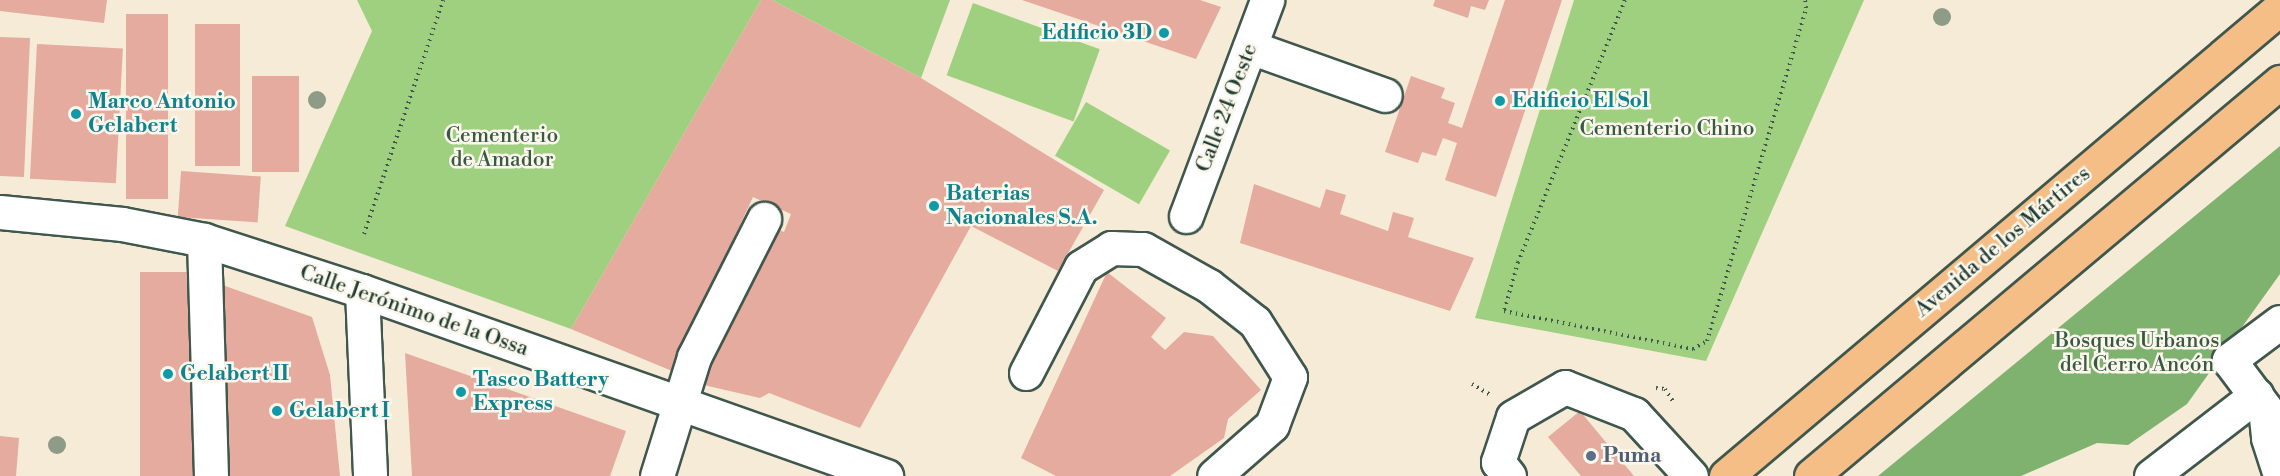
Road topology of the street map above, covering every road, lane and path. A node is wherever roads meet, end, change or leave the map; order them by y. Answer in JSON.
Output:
{"nodes":[{"id":1,"x":443,"y":0,"type":"edge"},
{"id":2,"x":1267,"y":0,"type":"edge"},
{"id":3,"x":1625,"y":0,"type":"edge"},
{"id":4,"x":1805,"y":0,"type":"edge"},
{"id":5,"x":2280,"y":8,"type":"edge"},
{"id":6,"x":1250,"y":47,"type":"junction"},
{"id":7,"x":2280,"y":82,"type":"edge"},
{"id":8,"x":1385,"y":95,"type":"dead end"},
{"id":9,"x":0,"y":212,"type":"edge"},
{"id":10,"x":1186,"y":216,"type":"dead end"},
{"id":11,"x":764,"y":219,"type":"dead end"},
{"id":12,"x":364,"y":234,"type":"dead end"},
{"id":13,"x":204,"y":240,"type":"junction"},
{"id":14,"x":362,"y":291,"type":"junction"},
{"id":15,"x":2280,"y":322,"type":"edge"},
{"id":16,"x":1026,"y":373,"type":"dead end"},
{"id":17,"x":1472,"y":384,"type":"dead end"},
{"id":18,"x":1653,"y":387,"type":"dead end"},
{"id":19,"x":2256,"y":395,"type":"junction"},
{"id":20,"x":1501,"y":402,"type":"dead end"},
{"id":21,"x":677,"y":404,"type":"junction"},
{"id":22,"x":1677,"y":408,"type":"dead end"},
{"id":23,"x":2274,"y":435,"type":"edge"},
{"id":24,"x":2280,"y":475,"type":"edge"},
{"id":25,"x":211,"y":476,"type":"edge"},
{"id":26,"x":370,"y":476,"type":"edge"},
{"id":27,"x":657,"y":476,"type":"edge"},
{"id":28,"x":886,"y":476,"type":"edge"},
{"id":29,"x":1214,"y":476,"type":"edge"},
{"id":30,"x":1509,"y":476,"type":"edge"},
{"id":31,"x":1691,"y":476,"type":"edge"},
{"id":32,"x":1726,"y":476,"type":"edge"},
{"id":33,"x":1811,"y":476,"type":"edge"},
{"id":34,"x":2151,"y":476,"type":"edge"}],
"edges":[{"from":1,"to":12,"type":"path"},
{"from":2,"to":6,"type":"street","name":"Calle 24 Oeste"},
{"from":3,"to":4,"type":"path"},
{"from":5,"to":32,"type":"highway","name":"Avenida de los Mártires"},
{"from":6,"to":8,"type":"street"},
{"from":6,"to":10,"type":"street","name":"Calle 24 Oeste"},
{"from":7,"to":33,"type":"highway"},
{"from":9,"to":13,"type":"street","name":"Calle Jerónimo de la Ossa"},
{"from":11,"to":21,"type":"street"},
{"from":13,"to":14,"type":"street","name":"Calle Jerónimo de la Ossa"},
{"from":13,"to":25,"type":"street"},
{"from":14,"to":21,"type":"street","name":"Calle Jerónimo de la Ossa"},
{"from":14,"to":26,"type":"street"},
{"from":15,"to":19,"type":"street"},
{"from":16,"to":29,"type":"street"},
{"from":17,"to":20,"type":"path"},
{"from":18,"to":22,"type":"path"},
{"from":19,"to":23,"type":"street"},
{"from":19,"to":34,"type":"street"},
{"from":21,"to":27,"type":"street"},
{"from":21,"to":28,"type":"street","name":"Calle Jerónimo de la Ossa"},
{"from":23,"to":24,"type":"street"},
{"from":30,"to":31,"type":"street"}]}
